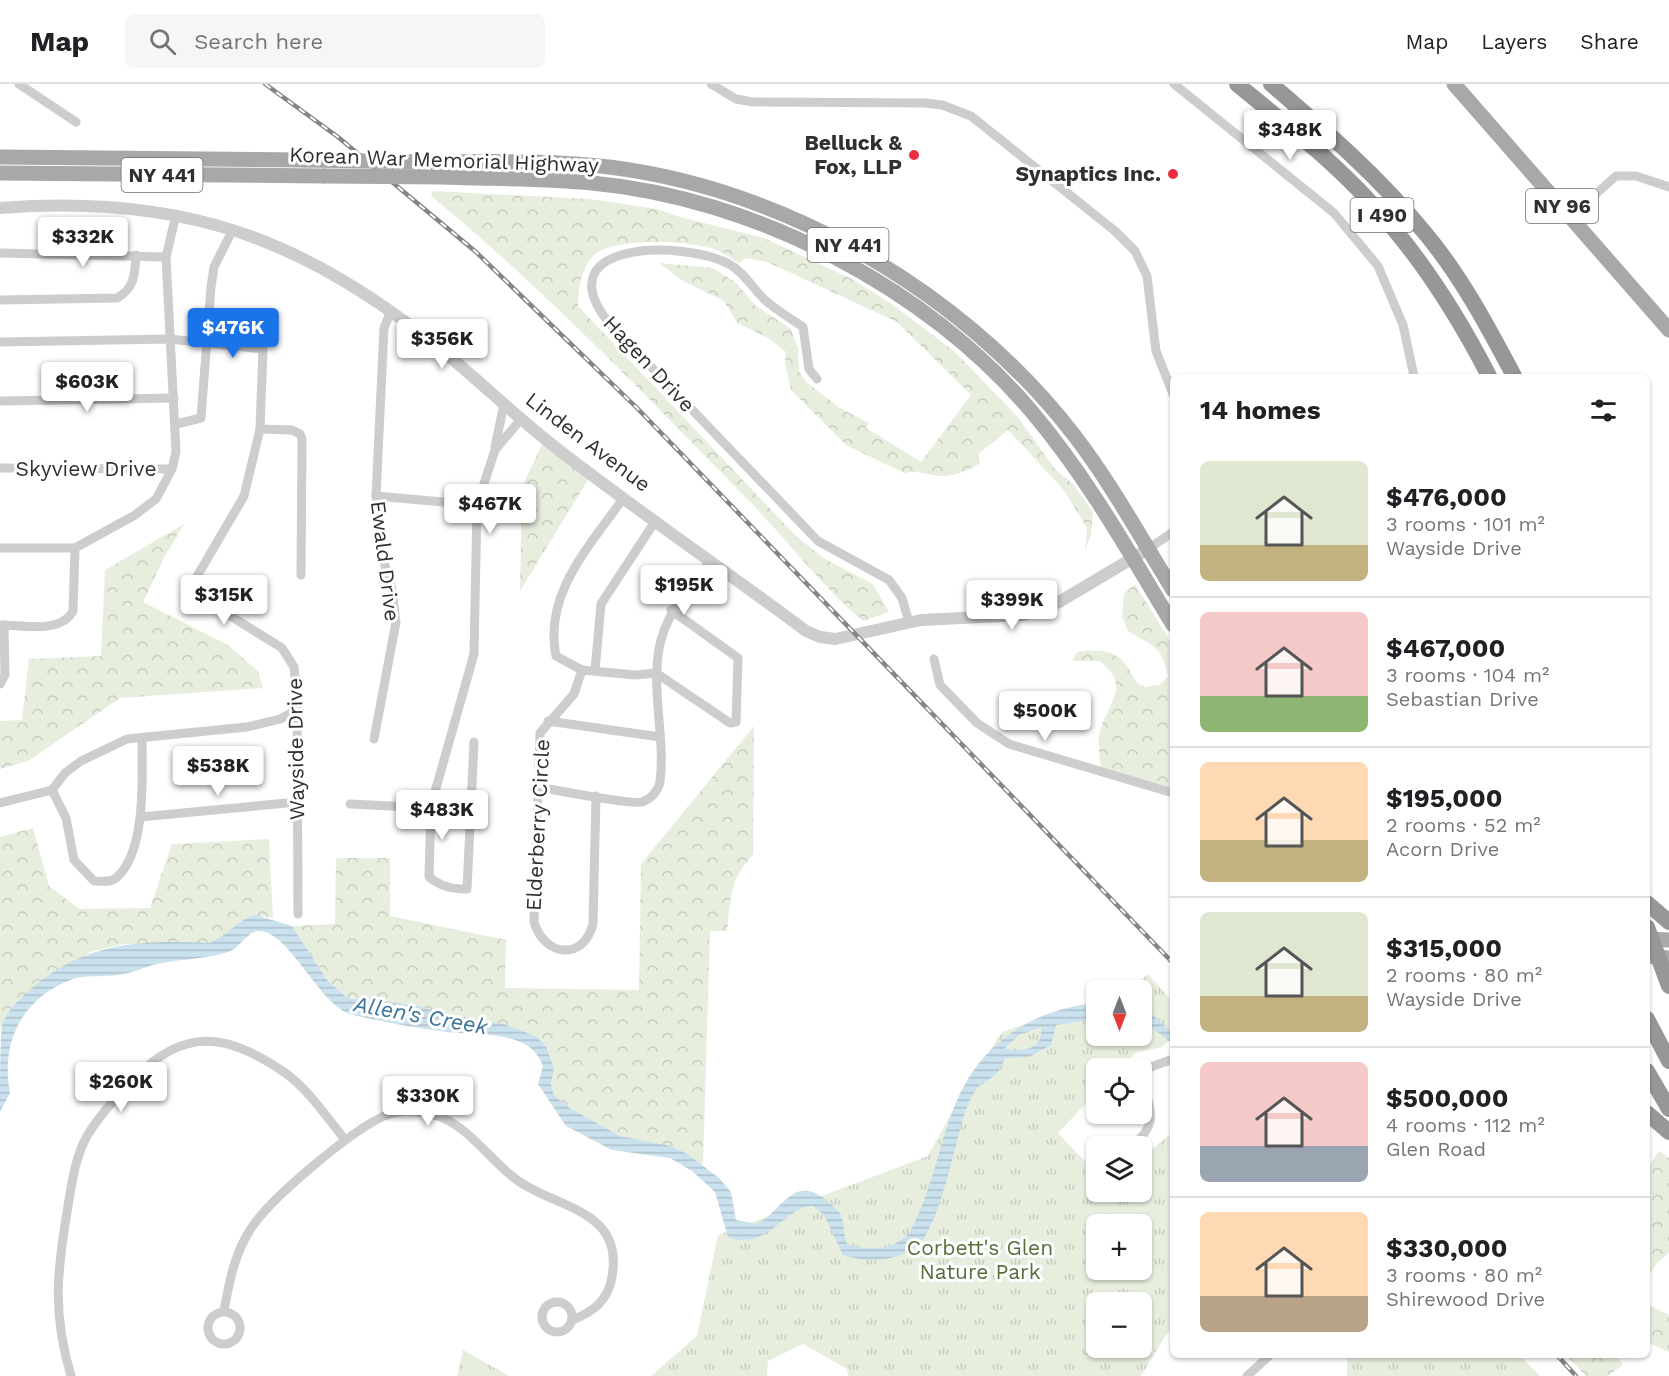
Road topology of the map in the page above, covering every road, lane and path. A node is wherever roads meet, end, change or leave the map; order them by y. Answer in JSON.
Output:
{"nodes":[{"id":1,"x":20,"y":84,"type":"edge"},
{"id":2,"x":711,"y":84,"type":"edge"},
{"id":3,"x":1174,"y":84,"type":"edge"},
{"id":4,"x":1237,"y":84,"type":"edge"},
{"id":5,"x":1271,"y":84,"type":"edge"},
{"id":6,"x":1454,"y":84,"type":"edge"},
{"id":7,"x":76,"y":122,"type":"dead end"},
{"id":8,"x":0,"y":157,"type":"edge"},
{"id":9,"x":0,"y":173,"type":"edge"},
{"id":10,"x":1669,"y":187,"type":"edge"},
{"id":11,"x":0,"y":208,"type":"edge"},
{"id":12,"x":176,"y":215,"type":"junction"},
{"id":13,"x":1571,"y":216,"type":"junction"},
{"id":14,"x":233,"y":230,"type":"junction"},
{"id":15,"x":0,"y":253,"type":"edge"},
{"id":16,"x":136,"y":255,"type":"junction"},
{"id":17,"x":166,"y":257,"type":"junction"},
{"id":18,"x":0,"y":300,"type":"edge"},
{"id":19,"x":391,"y":311,"type":"junction"},
{"id":20,"x":1669,"y":330,"type":"edge"},
{"id":21,"x":169,"y":339,"type":"junction"},
{"id":22,"x":0,"y":342,"type":"edge"},
{"id":23,"x":207,"y":342,"type":"junction"},
{"id":24,"x":1414,"y":374,"type":"edge"},
{"id":25,"x":1488,"y":374,"type":"edge"},
{"id":26,"x":1513,"y":374,"type":"edge"},
{"id":27,"x":817,"y":379,"type":"dead end"},
{"id":28,"x":1170,"y":386,"type":"edge"},
{"id":29,"x":174,"y":398,"type":"junction"},
{"id":30,"x":0,"y":401,"type":"edge"},
{"id":31,"x":504,"y":405,"type":"junction"},
{"id":32,"x":522,"y":419,"type":"junction"},
{"id":33,"x":176,"y":424,"type":"junction"},
{"id":34,"x":260,"y":429,"type":"junction"},
{"id":35,"x":495,"y":450,"type":"junction"},
{"id":36,"x":0,"y":468,"type":"edge"},
{"id":37,"x":172,"y":469,"type":"junction"},
{"id":38,"x":376,"y":496,"type":"junction"},
{"id":39,"x":624,"y":497,"type":"junction"},
{"id":40,"x":477,"y":505,"type":"junction"},
{"id":41,"x":656,"y":520,"type":"junction"},
{"id":42,"x":1170,"y":534,"type":"edge"},
{"id":43,"x":0,"y":548,"type":"edge"},
{"id":44,"x":75,"y":548,"type":"junction"},
{"id":45,"x":1148,"y":549,"type":"junction"},
{"id":46,"x":1132,"y":558,"type":"junction"},
{"id":47,"x":711,"y":560,"type":"junction"},
{"id":48,"x":301,"y":575,"type":"dead end"},
{"id":49,"x":1170,"y":585,"type":"edge"},
{"id":50,"x":672,"y":610,"type":"junction"},
{"id":51,"x":1170,"y":619,"type":"edge"},
{"id":52,"x":909,"y":622,"type":"junction"},
{"id":53,"x":2,"y":625,"type":"edge"},
{"id":54,"x":934,"y":659,"type":"dead end"},
{"id":55,"x":582,"y":670,"type":"junction"},
{"id":56,"x":595,"y":670,"type":"junction"},
{"id":57,"x":656,"y":673,"type":"junction"},
{"id":58,"x":0,"y":684,"type":"edge"},
{"id":59,"x":297,"y":710,"type":"junction"},
{"id":60,"x":548,"y":721,"type":"junction"},
{"id":61,"x":660,"y":737,"type":"junction"},
{"id":62,"x":142,"y":738,"type":"junction"},
{"id":63,"x":374,"y":739,"type":"dead end"},
{"id":64,"x":474,"y":742,"type":"dead end"},
{"id":65,"x":538,"y":787,"type":"junction"},
{"id":66,"x":52,"y":790,"type":"junction"},
{"id":67,"x":1170,"y":792,"type":"edge"},
{"id":68,"x":596,"y":796,"type":"junction"},
{"id":69,"x":297,"y":802,"type":"junction"},
{"id":70,"x":0,"y":803,"type":"edge"},
{"id":71,"x":350,"y":804,"type":"dead end"},
{"id":72,"x":431,"y":806,"type":"junction"},
{"id":73,"x":471,"y":810,"type":"junction"},
{"id":74,"x":141,"y":817,"type":"junction"},
{"id":75,"x":1650,"y":906,"type":"edge"},
{"id":76,"x":298,"y":914,"type":"dead end"},
{"id":77,"x":1669,"y":922,"type":"edge"},
{"id":78,"x":1650,"y":935,"type":"edge"},
{"id":79,"x":1650,"y":940,"type":"edge"},
{"id":80,"x":1669,"y":940,"type":"edge"},
{"id":81,"x":1657,"y":957,"type":"edge"},
{"id":82,"x":1669,"y":986,"type":"edge"},
{"id":83,"x":1650,"y":1025,"type":"edge"},
{"id":84,"x":1170,"y":1060,"type":"edge"},
{"id":85,"x":1669,"y":1061,"type":"edge"},
{"id":86,"x":1650,"y":1076,"type":"edge"},
{"id":87,"x":1669,"y":1109,"type":"edge"},
{"id":88,"x":1650,"y":1116,"type":"edge"},
{"id":89,"x":1669,"y":1132,"type":"edge"},
{"id":90,"x":1141,"y":1136,"type":"edge"},
{"id":91,"x":345,"y":1140,"type":"junction"},
{"id":92,"x":224,"y":1311,"type":"dead end"},
{"id":93,"x":572,"y":1320,"type":"dead end"},
{"id":94,"x":1267,"y":1358,"type":"edge"},
{"id":95,"x":71,"y":1376,"type":"edge"},
{"id":96,"x":1247,"y":1376,"type":"edge"}],
"edges":[{"from":1,"to":7,"type":"street"},
{"from":2,"to":28,"type":"street"},
{"from":3,"to":24,"type":"street"},
{"from":4,"to":25,"type":"highway","number":"I 490"},
{"from":5,"to":26,"type":"highway","number":"I 490"},
{"from":6,"to":13,"type":"main road","number":"NY 96"},
{"from":8,"to":45,"type":"main road","name":"Korean War Memorial Highway","number":"NY 441","bridge":true},
{"from":9,"to":46,"type":"main road","name":"Korean War Memorial Highway","number":"NY 441","bridge":true},
{"from":10,"to":13,"type":"street"},
{"from":11,"to":12,"type":"street","name":"Linden Avenue"},
{"from":12,"to":14,"type":"street","name":"Linden Avenue"},
{"from":12,"to":17,"type":"street"},
{"from":13,"to":20,"type":"main road","number":"NY 96"},
{"from":14,"to":19,"type":"street","name":"Linden Avenue"},
{"from":14,"to":23,"type":"street"},
{"from":15,"to":16,"type":"street"},
{"from":16,"to":17,"type":"street"},
{"from":16,"to":18,"type":"street"},
{"from":17,"to":21,"type":"street"},
{"from":19,"to":31,"type":"street","name":"Linden Avenue"},
{"from":19,"to":38,"type":"street","name":"Ewald Drive"},
{"from":21,"to":22,"type":"street"},
{"from":21,"to":23,"type":"street"},
{"from":21,"to":29,"type":"street"},
{"from":23,"to":33,"type":"street"},
{"from":23,"to":34,"type":"street","name":"Wayside Drive"},
{"from":27,"to":52,"type":"street","name":"Hagen Drive"},
{"from":29,"to":30,"type":"street"},
{"from":29,"to":33,"type":"street"},
{"from":31,"to":32,"type":"street","name":"Linden Avenue"},
{"from":31,"to":35,"type":"street"},
{"from":32,"to":35,"type":"street"},
{"from":32,"to":39,"type":"street","name":"Linden Avenue"},
{"from":33,"to":37,"type":"street"},
{"from":34,"to":48,"type":"street"},
{"from":34,"to":59,"type":"street","name":"Wayside Drive"},
{"from":35,"to":40,"type":"street"},
{"from":36,"to":37,"type":"street","name":"Skyview Drive"},
{"from":37,"to":44,"type":"street"},
{"from":38,"to":40,"type":"street"},
{"from":38,"to":63,"type":"street","name":"Ewald Drive"},
{"from":39,"to":41,"type":"street","name":"Linden Avenue"},
{"from":39,"to":55,"type":"street"},
{"from":40,"to":72,"type":"street"},
{"from":41,"to":47,"type":"street","name":"Linden Avenue"},
{"from":41,"to":56,"type":"street"},
{"from":42,"to":45,"type":"street"},
{"from":43,"to":44,"type":"street"},
{"from":44,"to":53,"type":"street"},
{"from":45,"to":46,"type":"street","name":"Linden Avenue"},
{"from":45,"to":49,"type":"main road","name":"Korean War Memorial Highway","number":"NY 441"},
{"from":46,"to":51,"type":"main road","name":"Korean War Memorial Highway","number":"NY 441"},
{"from":46,"to":52,"type":"street","name":"Linden Avenue"},
{"from":47,"to":50,"type":"street"},
{"from":47,"to":52,"type":"street","name":"Linden Avenue"},
{"from":50,"to":57,"type":"street"},
{"from":50,"to":57,"type":"street"},
{"from":53,"to":58,"type":"street"},
{"from":54,"to":67,"type":"street"},
{"from":55,"to":56,"type":"street"},
{"from":55,"to":60,"type":"street","name":"Elderberry Circle"},
{"from":56,"to":57,"type":"street"},
{"from":57,"to":61,"type":"street"},
{"from":59,"to":62,"type":"street"},
{"from":59,"to":69,"type":"street","name":"Wayside Drive"},
{"from":60,"to":61,"type":"street"},
{"from":60,"to":65,"type":"street","name":"Elderberry Circle"},
{"from":61,"to":68,"type":"street"},
{"from":62,"to":66,"type":"street"},
{"from":62,"to":74,"type":"street"},
{"from":64,"to":73,"type":"street"},
{"from":65,"to":68,"type":"street"},
{"from":65,"to":68,"type":"street","name":"Elderberry Circle"},
{"from":66,"to":70,"type":"street"},
{"from":66,"to":74,"type":"street"},
{"from":69,"to":74,"type":"street"},
{"from":69,"to":76,"type":"street","name":"Wayside Drive"},
{"from":71,"to":72,"type":"street"},
{"from":72,"to":73,"type":"street"},
{"from":72,"to":73,"type":"street"},
{"from":75,"to":77,"type":"highway"},
{"from":78,"to":80,"type":"main road"},
{"from":79,"to":81,"type":"highway"},
{"from":81,"to":82,"type":"highway"},
{"from":83,"to":85,"type":"highway"},
{"from":84,"to":90,"type":"street"},
{"from":86,"to":87,"type":"highway"},
{"from":88,"to":89,"type":"highway"},
{"from":91,"to":92,"type":"street"},
{"from":91,"to":93,"type":"street"},
{"from":91,"to":95,"type":"street"},
{"from":94,"to":96,"type":"street"}]}
